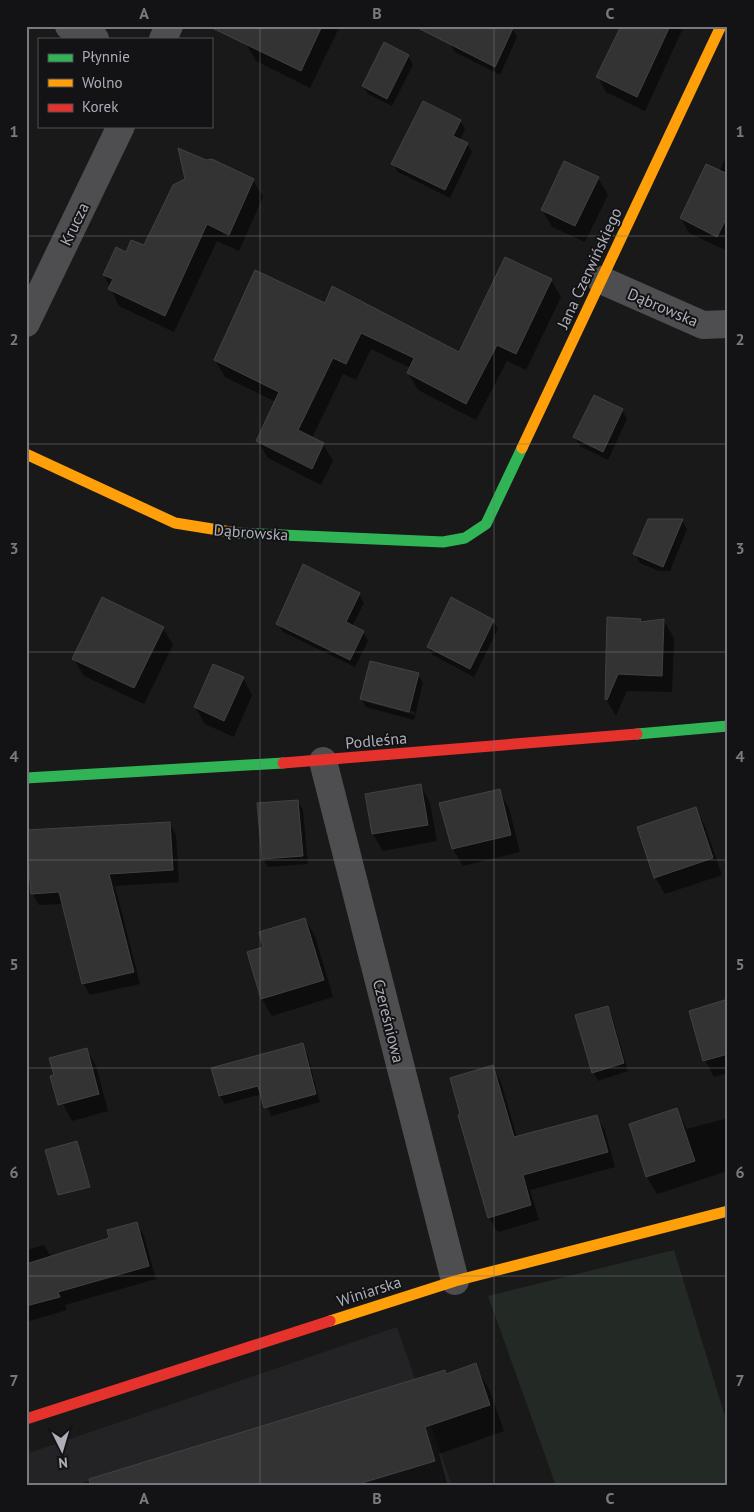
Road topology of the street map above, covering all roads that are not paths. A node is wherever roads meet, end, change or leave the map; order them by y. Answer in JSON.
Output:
{"nodes":[{"id":1,"x":69,"y":26,"type":"edge"},
{"id":2,"x":169,"y":26,"type":"edge"},
{"id":3,"x":722,"y":26,"type":"edge"},
{"id":4,"x":93,"y":38,"type":"edge"},
{"id":5,"x":163,"y":38,"type":"edge"},
{"id":6,"x":120,"y":128,"type":"edge"},
{"id":7,"x":601,"y":280,"type":"junction"},
{"id":8,"x":26,"y":323,"type":"edge"},
{"id":9,"x":728,"y":324,"type":"edge"},
{"id":10,"x":26,"y":454,"type":"edge"},
{"id":11,"x":486,"y":524,"type":"joint"},
{"id":12,"x":728,"y":726,"type":"edge"},
{"id":13,"x":323,"y":761,"type":"junction"},
{"id":14,"x":26,"y":778,"type":"edge"},
{"id":15,"x":728,"y":1212,"type":"edge"},
{"id":16,"x":455,"y":1281,"type":"junction"},
{"id":17,"x":26,"y":1419,"type":"edge"}],
"edges":[{"from":1,"to":4,"type":"street"},
{"from":2,"to":5,"type":"street"},
{"from":3,"to":7,"type":"street","name":"Jana Czerwińskiego"},
{"from":6,"to":8,"type":"street","name":"Krucza"},
{"from":7,"to":9,"type":"street","name":"Dąbrowska"},
{"from":7,"to":11,"type":"street","name":"Jana Czerwińskiego"},
{"from":10,"to":11,"type":"street","name":"Dąbrowska"},
{"from":12,"to":13,"type":"street","name":"Podleśna"},
{"from":13,"to":14,"type":"street","name":"Podleśna"},
{"from":13,"to":16,"type":"street","name":"Czereśniowa"},
{"from":15,"to":16,"type":"street","name":"Winiarska"},
{"from":16,"to":17,"type":"street","name":"Winiarska"}]}
